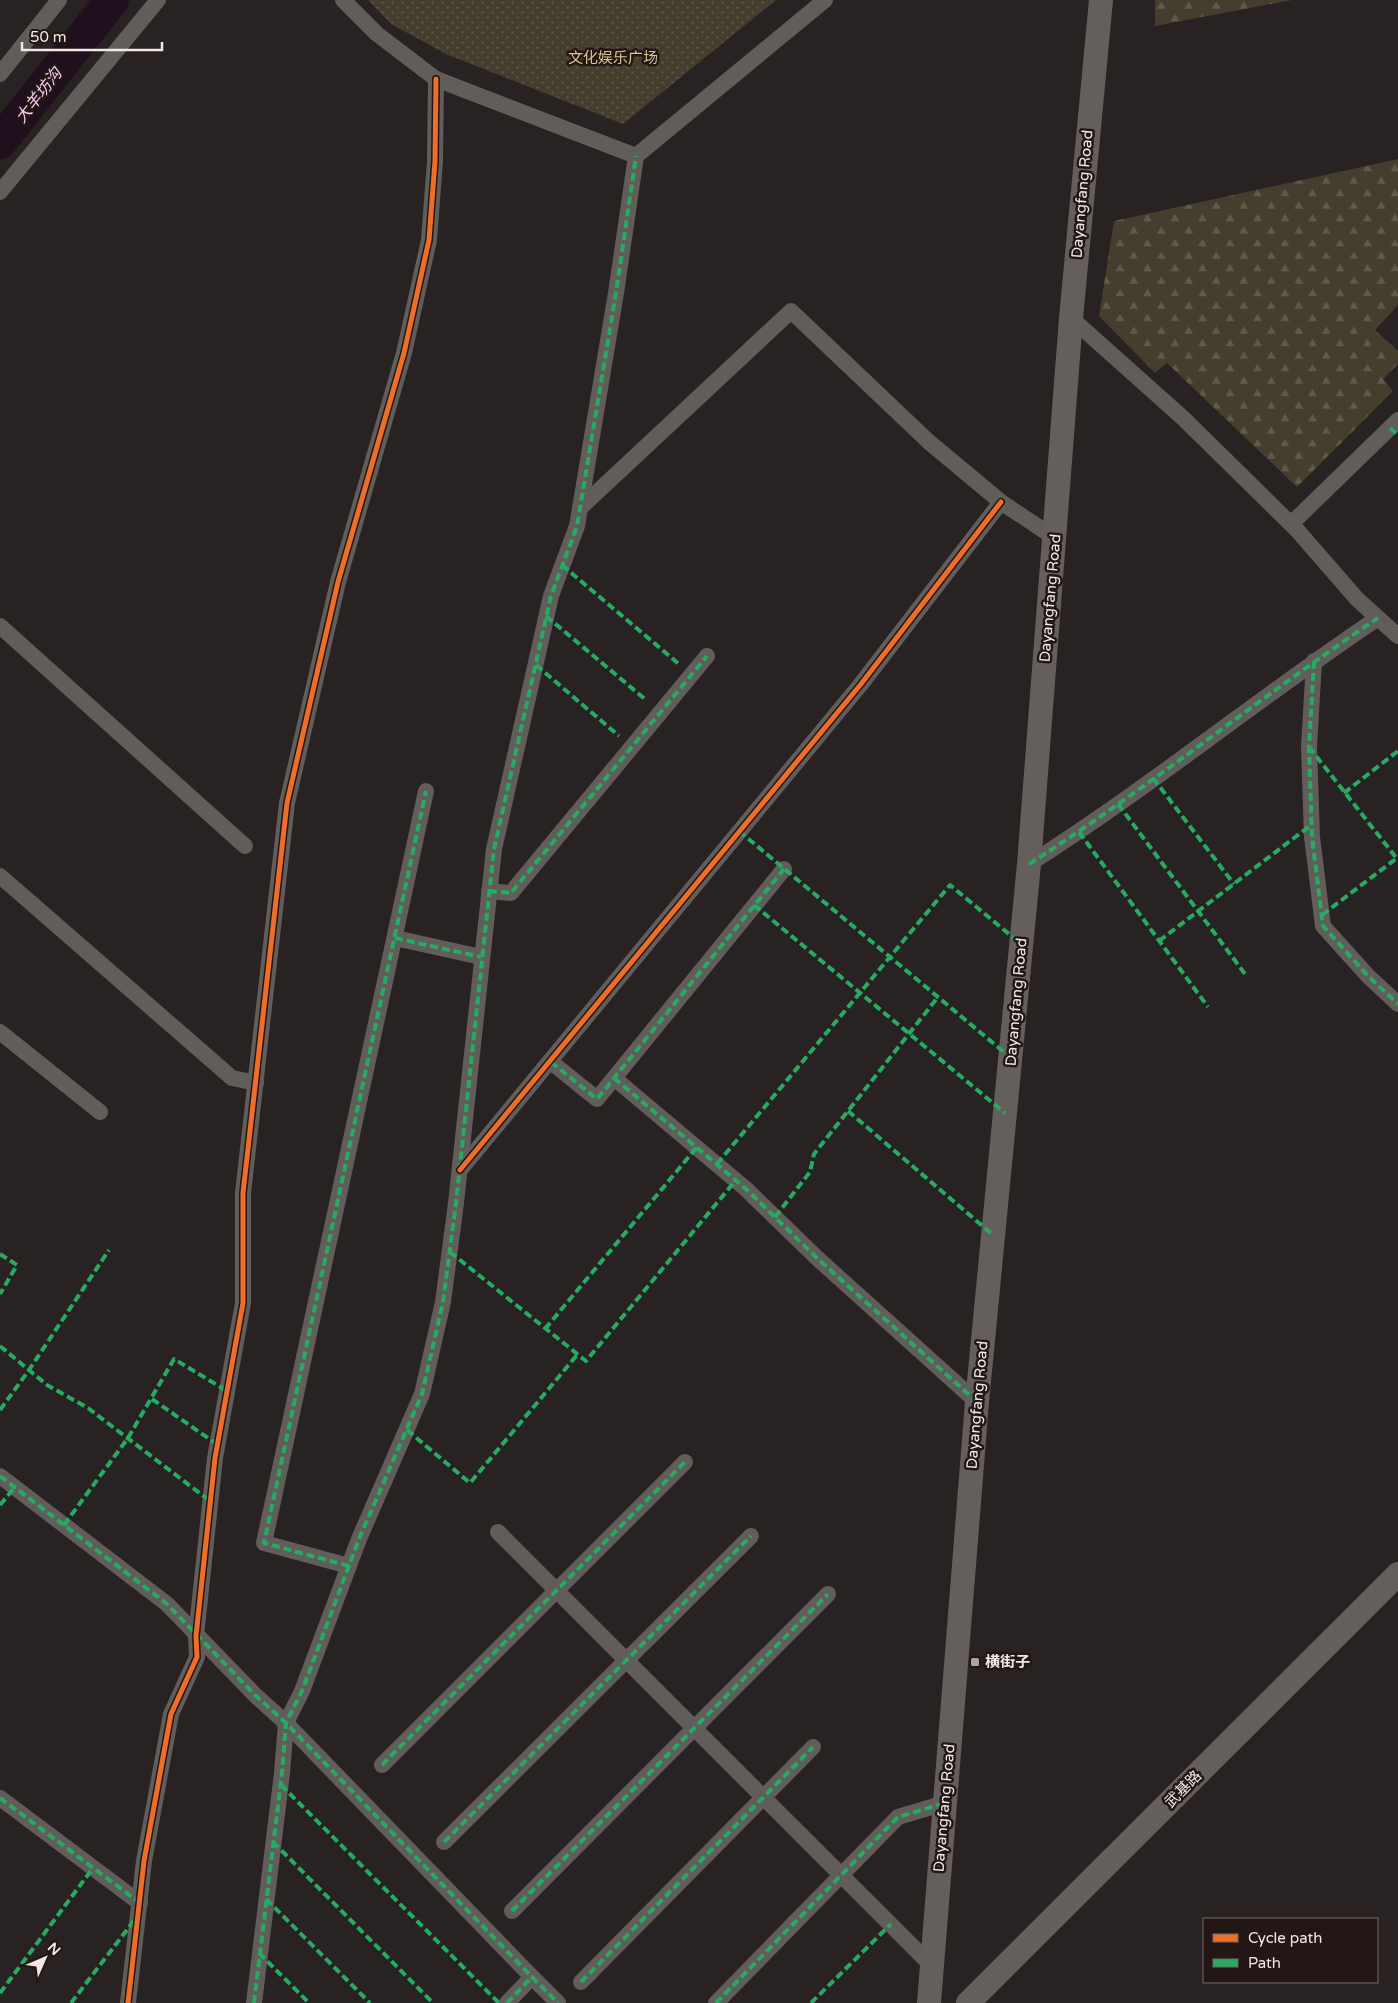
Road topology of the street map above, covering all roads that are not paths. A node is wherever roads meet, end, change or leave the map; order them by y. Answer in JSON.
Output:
{"nodes":[{"id":1,"x":59,"y":0,"type":"edge"},
{"id":2,"x":158,"y":0,"type":"edge"},
{"id":3,"x":343,"y":0,"type":"edge"},
{"id":4,"x":825,"y":0,"type":"edge"},
{"id":5,"x":1101,"y":0,"type":"edge"},
{"id":6,"x":0,"y":74,"type":"edge"},
{"id":7,"x":436,"y":79,"type":"junction"},
{"id":8,"x":636,"y":156,"type":"junction"},
{"id":9,"x":0,"y":192,"type":"edge"},
{"id":10,"x":1071,"y":318,"type":"junction"},
{"id":11,"x":1398,"y":420,"type":"edge"},
{"id":12,"x":1001,"y":502,"type":"junction"},
{"id":13,"x":580,"y":508,"type":"junction"},
{"id":14,"x":1291,"y":524,"type":"junction"},
{"id":15,"x":1056,"y":538,"type":"junction"},
{"id":16,"x":1378,"y":618,"type":"junction"},
{"id":17,"x":0,"y":626,"type":"edge"},
{"id":18,"x":1398,"y":636,"type":"edge"},
{"id":19,"x":707,"y":656,"type":"dead end"},
{"id":20,"x":1314,"y":661,"type":"junction"},
{"id":21,"x":426,"y":791,"type":"dead end"},
{"id":22,"x":245,"y":846,"type":"dead end"},
{"id":23,"x":1029,"y":864,"type":"junction"},
{"id":24,"x":784,"y":869,"type":"dead end"},
{"id":25,"x":0,"y":876,"type":"edge"},
{"id":26,"x":489,"y":891,"type":"junction"},
{"id":27,"x":395,"y":938,"type":"junction"},
{"id":28,"x":481,"y":957,"type":"junction"},
{"id":29,"x":1398,"y":1004,"type":"edge"},
{"id":30,"x":0,"y":1032,"type":"edge"},
{"id":31,"x":551,"y":1062,"type":"junction"},
{"id":32,"x":614,"y":1078,"type":"junction"},
{"id":33,"x":256,"y":1083,"type":"junction"},
{"id":34,"x":100,"y":1112,"type":"dead end"},
{"id":35,"x":460,"y":1170,"type":"junction"},
{"id":36,"x":977,"y":1402,"type":"junction"},
{"id":37,"x":685,"y":1462,"type":"dead end"},
{"id":38,"x":0,"y":1476,"type":"edge"},
{"id":39,"x":498,"y":1532,"type":"dead end"},
{"id":40,"x":751,"y":1536,"type":"dead end"},
{"id":41,"x":350,"y":1566,"type":"junction"},
{"id":42,"x":1398,"y":1574,"type":"edge"},
{"id":43,"x":557,"y":1590,"type":"junction"},
{"id":44,"x":828,"y":1594,"type":"dead end"},
{"id":45,"x":196,"y":1636,"type":"junction"},
{"id":46,"x":627,"y":1660,"type":"junction"},
{"id":47,"x":286,"y":1722,"type":"junction"},
{"id":48,"x":695,"y":1727,"type":"junction"},
{"id":49,"x":813,"y":1747,"type":"dead end"},
{"id":50,"x":382,"y":1765,"type":"dead end"},
{"id":51,"x":764,"y":1797,"type":"junction"},
{"id":52,"x":0,"y":1798,"type":"edge"},
{"id":53,"x":945,"y":1803,"type":"junction"},
{"id":54,"x":444,"y":1842,"type":"dead end"},
{"id":55,"x":842,"y":1874,"type":"junction"},
{"id":56,"x":140,"y":1903,"type":"junction"},
{"id":57,"x":512,"y":1911,"type":"dead end"},
{"id":58,"x":932,"y":1966,"type":"junction"},
{"id":59,"x":532,"y":1977,"type":"junction"},
{"id":60,"x":581,"y":1982,"type":"dead end"},
{"id":61,"x":128,"y":2003,"type":"edge"},
{"id":62,"x":254,"y":2003,"type":"edge"},
{"id":63,"x":507,"y":2003,"type":"edge"},
{"id":64,"x":558,"y":2003,"type":"edge"},
{"id":65,"x":716,"y":2003,"type":"edge"},
{"id":66,"x":929,"y":2003,"type":"edge"},
{"id":67,"x":968,"y":2003,"type":"edge"}],
"edges":[{"from":1,"to":6,"type":"street"},
{"from":2,"to":9,"type":"street"},
{"from":3,"to":7,"type":"street"},
{"from":4,"to":8,"type":"street"},
{"from":5,"to":10,"type":"main road","name":"Dayangfang Road"},
{"from":7,"to":8,"type":"street"},
{"from":7,"to":33,"type":"street"},
{"from":8,"to":13,"type":"street"},
{"from":10,"to":14,"type":"street"},
{"from":10,"to":15,"type":"main road","name":"Dayangfang Road"},
{"from":11,"to":14,"type":"street"},
{"from":12,"to":13,"type":"street"},
{"from":12,"to":15,"type":"street"},
{"from":12,"to":31,"type":"street"},
{"from":13,"to":26,"type":"street"},
{"from":14,"to":16,"type":"street"},
{"from":15,"to":23,"type":"main road","name":"Dayangfang Road"},
{"from":16,"to":18,"type":"street"},
{"from":16,"to":20,"type":"street"},
{"from":17,"to":22,"type":"street"},
{"from":19,"to":26,"type":"street"},
{"from":20,"to":23,"type":"street"},
{"from":20,"to":29,"type":"street"},
{"from":21,"to":27,"type":"street"},
{"from":23,"to":36,"type":"main road","name":"Dayangfang Road"},
{"from":24,"to":32,"type":"street"},
{"from":25,"to":33,"type":"street"},
{"from":26,"to":28,"type":"street"},
{"from":27,"to":28,"type":"street"},
{"from":27,"to":41,"type":"street"},
{"from":28,"to":35,"type":"street"},
{"from":30,"to":34,"type":"street"},
{"from":31,"to":32,"type":"street"},
{"from":31,"to":35,"type":"street"},
{"from":32,"to":36,"type":"street"},
{"from":33,"to":45,"type":"street"},
{"from":35,"to":41,"type":"street"},
{"from":36,"to":53,"type":"main road","name":"Dayangfang Road"},
{"from":37,"to":43,"type":"street"},
{"from":38,"to":45,"type":"street"},
{"from":39,"to":43,"type":"street"},
{"from":40,"to":46,"type":"street"},
{"from":41,"to":47,"type":"street"},
{"from":42,"to":67,"type":"main road","name":"武基路"},
{"from":43,"to":46,"type":"street"},
{"from":43,"to":50,"type":"street"},
{"from":44,"to":48,"type":"street"},
{"from":45,"to":47,"type":"street"},
{"from":45,"to":56,"type":"street"},
{"from":46,"to":48,"type":"street"},
{"from":46,"to":54,"type":"street"},
{"from":47,"to":59,"type":"street"},
{"from":47,"to":62,"type":"street"},
{"from":48,"to":51,"type":"street"},
{"from":48,"to":57,"type":"street"},
{"from":49,"to":51,"type":"street"},
{"from":51,"to":55,"type":"street"},
{"from":51,"to":60,"type":"street"},
{"from":52,"to":56,"type":"street"},
{"from":53,"to":55,"type":"street"},
{"from":53,"to":58,"type":"main road","name":"Dayangfang Road"},
{"from":55,"to":58,"type":"street"},
{"from":55,"to":65,"type":"street"},
{"from":56,"to":61,"type":"street"},
{"from":58,"to":66,"type":"main road","name":"Dayangfang Road"},
{"from":59,"to":63,"type":"street"},
{"from":59,"to":64,"type":"street"}]}
